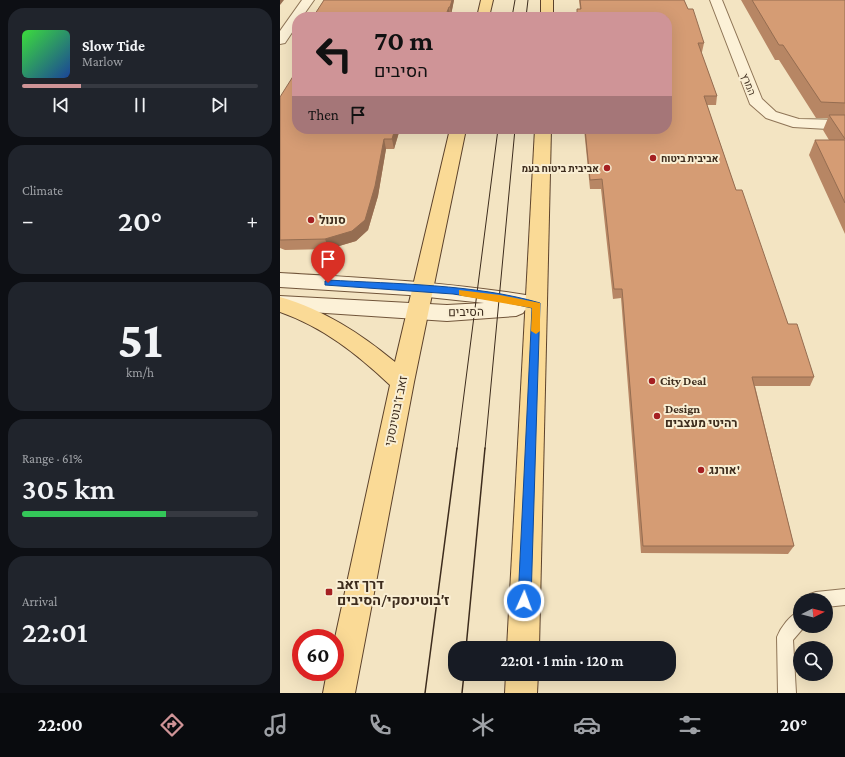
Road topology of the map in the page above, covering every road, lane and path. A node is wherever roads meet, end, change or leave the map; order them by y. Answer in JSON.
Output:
{"nodes":[{"id":1,"x":308,"y":0,"type":"edge"},
{"id":2,"x":487,"y":0,"type":"edge"},
{"id":3,"x":547,"y":0,"type":"edge"},
{"id":4,"x":716,"y":0,"type":"edge"},
{"id":5,"x":301,"y":12,"type":"edge"},
{"id":6,"x":484,"y":12,"type":"edge"},
{"id":7,"x":547,"y":12,"type":"edge"},
{"id":8,"x":280,"y":21,"type":"edge"},
{"id":9,"x":292,"y":21,"type":"edge"},
{"id":10,"x":292,"y":26,"type":"edge"},
{"id":11,"x":280,"y":40,"type":"edge"},
{"id":12,"x":845,"y":125,"type":"edge"},
{"id":13,"x":457,"y":134,"type":"edge"},
{"id":14,"x":542,"y":134,"type":"edge"},
{"id":15,"x":280,"y":280,"type":"edge"},
{"id":16,"x":422,"y":289,"type":"junction"},
{"id":17,"x":280,"y":303,"type":"edge"},
{"id":18,"x":537,"y":306,"type":"junction"},
{"id":19,"x":417,"y":312,"type":"junction"},
{"id":20,"x":402,"y":382,"type":"junction"},
{"id":21,"x":845,"y":597,"type":"edge"},
{"id":22,"x":833,"y":598,"type":"edge"},
{"id":23,"x":793,"y":627,"type":"edge"},
{"id":24,"x":523,"y":641,"type":"edge"},
{"id":25,"x":522,"y":681,"type":"edge"},
{"id":26,"x":339,"y":693,"type":"edge"},
{"id":27,"x":521,"y":693,"type":"edge"},
{"id":28,"x":787,"y":693,"type":"edge"}],
"edges":[{"from":1,"to":5,"type":"street"},
{"from":2,"to":6,"type":"main road"},
{"from":3,"to":7,"type":"main road"},
{"from":4,"to":12,"type":"street","name":"המרץ"},
{"from":8,"to":9,"type":"street"},
{"from":10,"to":11,"type":"street"},
{"from":13,"to":16,"type":"main road","name":"זאב ז'בוטינסקי"},
{"from":14,"to":18,"type":"main road"},
{"from":15,"to":16,"type":"street","name":"הסיבים"},
{"from":16,"to":18,"type":"street","name":"הסיבים"},
{"from":16,"to":19,"type":"main road","name":"זאב ז'בוטינסקי"},
{"from":17,"to":19,"type":"street","name":"הסיבים"},
{"from":17,"to":20,"type":"main road"},
{"from":18,"to":19,"type":"street","name":"הסיבים"},
{"from":18,"to":24,"type":"main road"},
{"from":19,"to":20,"type":"main road","name":"זאב ז'בוטינסקי"},
{"from":20,"to":26,"type":"main road","name":"זאב ז'בוטינסקי"},
{"from":21,"to":22,"type":"lane"},
{"from":23,"to":28,"type":"lane"},
{"from":25,"to":27,"type":"main road"}]}
